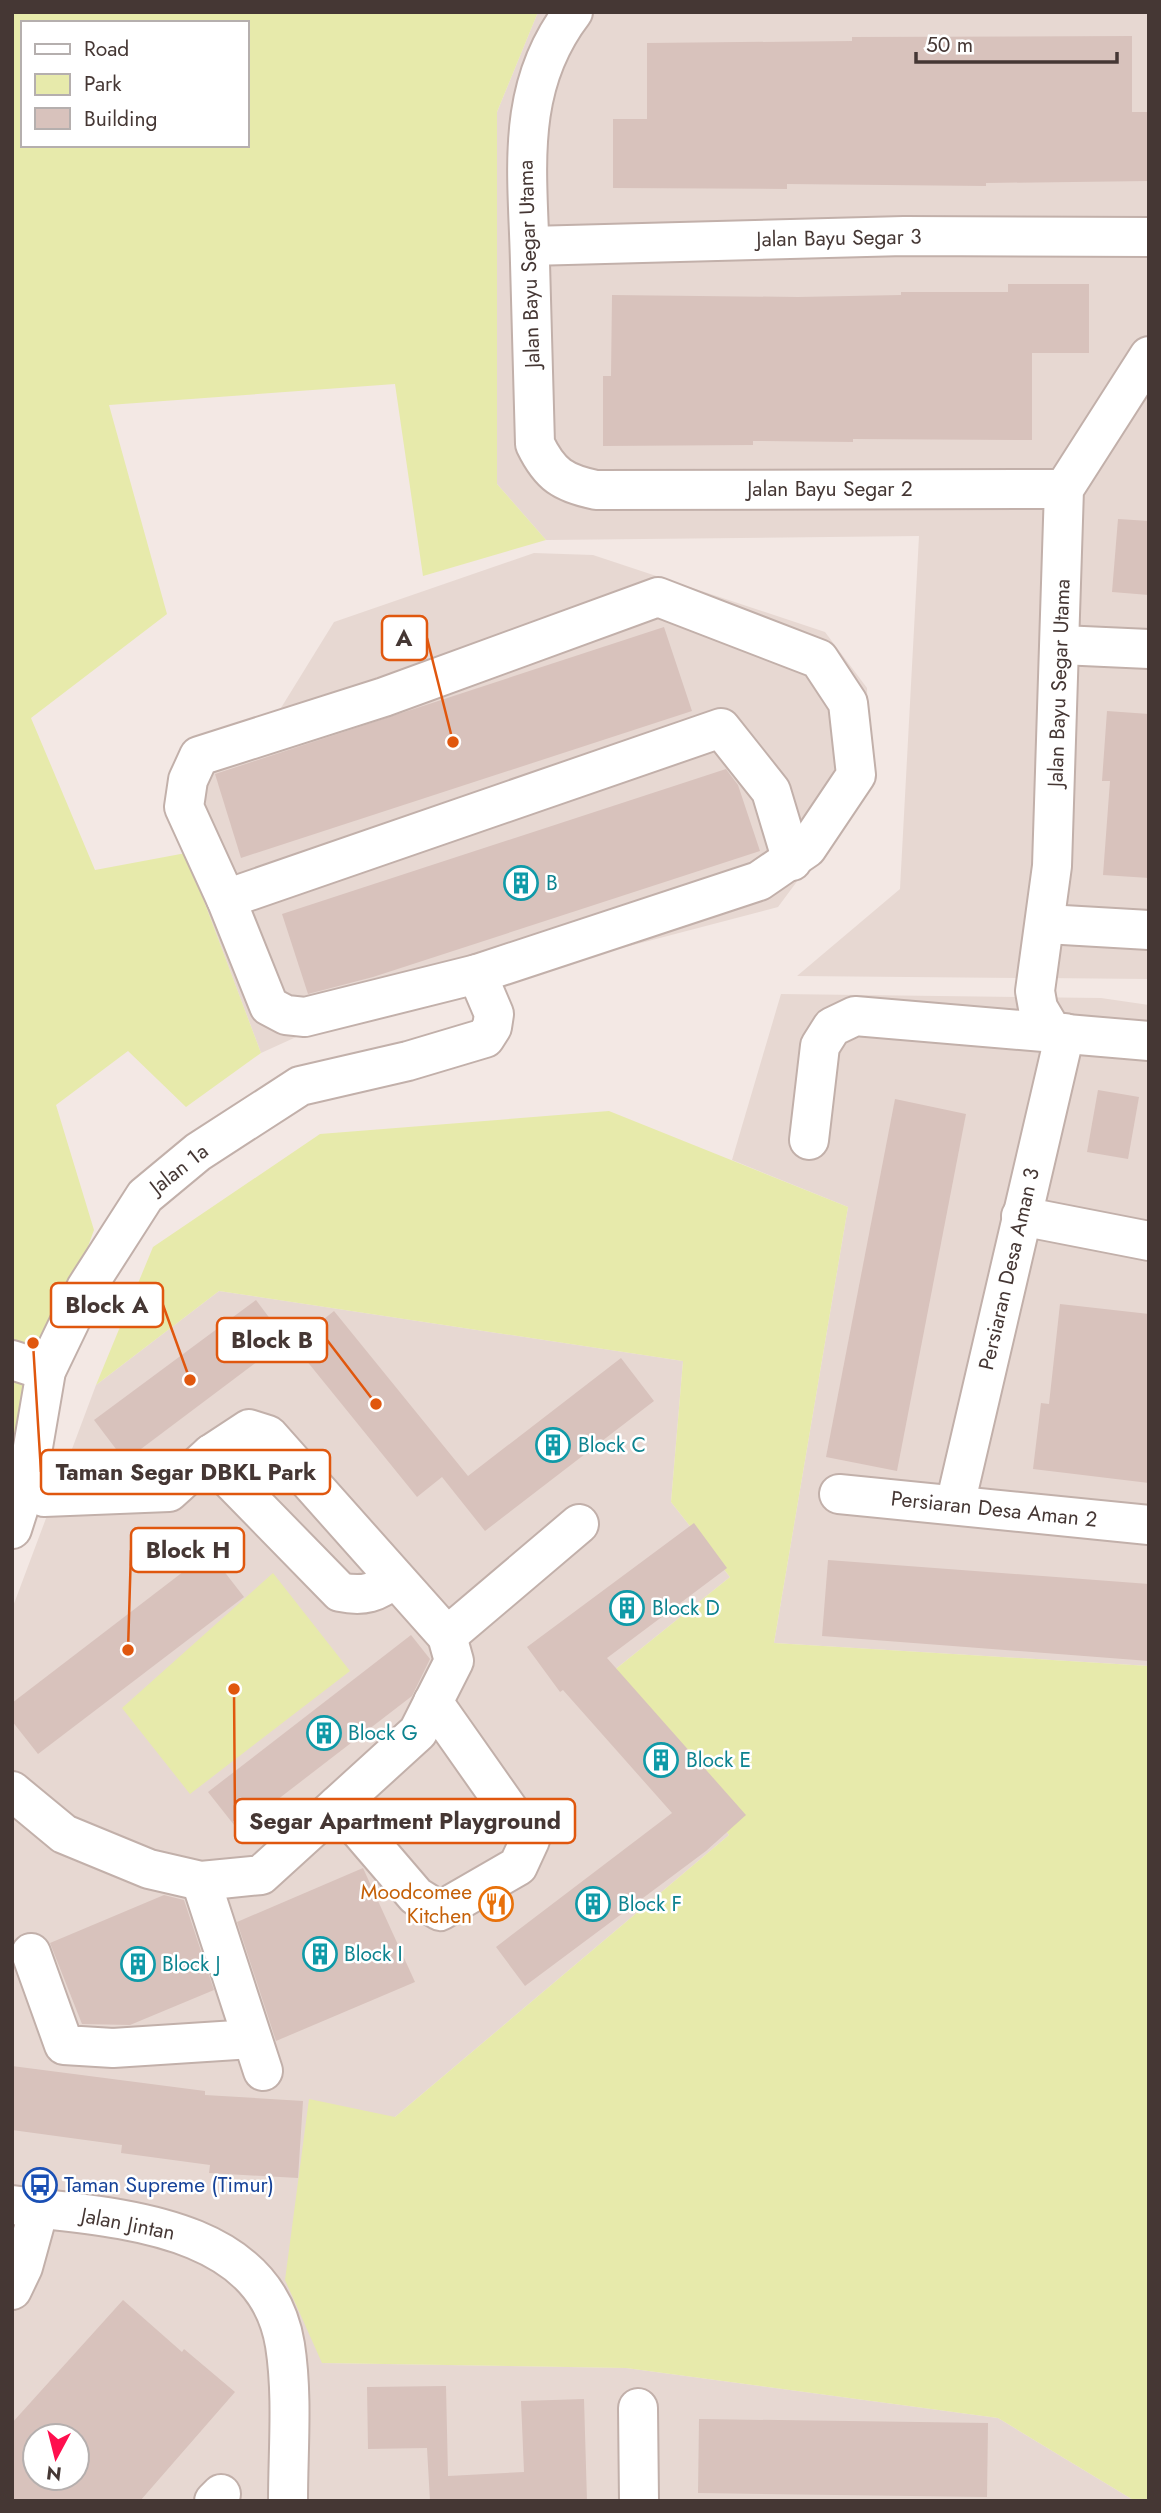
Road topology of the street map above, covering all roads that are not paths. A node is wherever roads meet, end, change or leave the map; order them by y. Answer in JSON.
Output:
{"nodes":[{"id":1,"x":573,"y":12,"type":"edge"},
{"id":2,"x":1149,"y":237,"type":"edge"},
{"id":3,"x":530,"y":246,"type":"junction"},
{"id":4,"x":1149,"y":356,"type":"edge"},
{"id":5,"x":1064,"y":489,"type":"junction"},
{"id":6,"x":596,"y":490,"type":"joint"},
{"id":7,"x":1061,"y":645,"type":"junction"},
{"id":8,"x":1149,"y":649,"type":"edge"},
{"id":9,"x":792,"y":860,"type":"junction"},
{"id":10,"x":226,"y":899,"type":"junction"},
{"id":11,"x":1046,"y":924,"type":"junction"},
{"id":12,"x":1149,"y":930,"type":"edge"},
{"id":13,"x":477,"y":974,"type":"junction"},
{"id":14,"x":1058,"y":1031,"type":"junction"},
{"id":15,"x":1149,"y":1041,"type":"edge"},
{"id":16,"x":809,"y":1140,"type":"dead end"},
{"id":17,"x":1021,"y":1216,"type":"junction"},
{"id":18,"x":1149,"y":1241,"type":"edge"},
{"id":19,"x":29,"y":1366,"type":"edge"},
{"id":20,"x":211,"y":1454,"type":"junction"},
{"id":21,"x":839,"y":1494,"type":"dead end"},
{"id":22,"x":44,"y":1497,"type":"dead end"},
{"id":23,"x":955,"y":1505,"type":"junction"},
{"id":24,"x":579,"y":1524,"type":"dead end"},
{"id":25,"x":1149,"y":1525,"type":"edge"},
{"id":26,"x":12,"y":1529,"type":"edge"},
{"id":27,"x":395,"y":1578,"type":"junction"},
{"id":28,"x":447,"y":1636,"type":"junction"},
{"id":29,"x":433,"y":1702,"type":"junction"},
{"id":30,"x":12,"y":1791,"type":"edge"},
{"id":31,"x":338,"y":1805,"type":"junction"},
{"id":32,"x":201,"y":1881,"type":"junction"},
{"id":33,"x":31,"y":1953,"type":"dead end"},
{"id":34,"x":25,"y":2207,"type":"edge"},
{"id":35,"x":12,"y":2290,"type":"edge"},
{"id":36,"x":638,"y":2408,"type":"dead end"},
{"id":37,"x":288,"y":2501,"type":"edge"},
{"id":38,"x":639,"y":2501,"type":"edge"}],
"edges":[{"from":1,"to":3,"type":"street","name":"Jalan Bayu Segar Utama"},
{"from":2,"to":3,"type":"street","name":"Jalan Bayu Segar 3"},
{"from":3,"to":6,"type":"street","name":"Jalan Bayu Segar Utama"},
{"from":4,"to":5,"type":"street"},
{"from":5,"to":6,"type":"street","name":"Jalan Bayu Segar 2"},
{"from":5,"to":7,"type":"street","name":"Jalan Bayu Segar Utama"},
{"from":7,"to":8,"type":"street"},
{"from":7,"to":11,"type":"street","name":"Jalan Bayu Segar Utama"},
{"from":9,"to":10,"type":"street"},
{"from":9,"to":10,"type":"street"},
{"from":9,"to":13,"type":"street"},
{"from":10,"to":13,"type":"street"},
{"from":11,"to":12,"type":"street"},
{"from":11,"to":14,"type":"street","name":"Jalan Bayu Segar Utama"},
{"from":13,"to":19,"type":"street","name":"Jalan 1a"},
{"from":14,"to":15,"type":"street"},
{"from":14,"to":16,"type":"street"},
{"from":14,"to":17,"type":"street","name":"Persiaran Desa Aman 3"},
{"from":17,"to":18,"type":"street"},
{"from":17,"to":23,"type":"street","name":"Persiaran Desa Aman 3"},
{"from":19,"to":26,"type":"street","name":"Jalan 1a"},
{"from":20,"to":22,"type":"street"},
{"from":20,"to":27,"type":"street"},
{"from":20,"to":27,"type":"street"},
{"from":21,"to":23,"type":"street","name":"Persiaran Desa Aman 2"},
{"from":23,"to":25,"type":"street","name":"Persiaran Desa Aman 2"},
{"from":24,"to":28,"type":"street"},
{"from":27,"to":28,"type":"street"},
{"from":28,"to":29,"type":"street"},
{"from":29,"to":31,"type":"street"},
{"from":29,"to":31,"type":"street"},
{"from":30,"to":32,"type":"street"},
{"from":31,"to":32,"type":"street"},
{"from":32,"to":33,"type":"street"},
{"from":34,"to":35,"type":"street"},
{"from":34,"to":37,"type":"street","name":"Jalan Jintan"},
{"from":36,"to":38,"type":"street"}]}
